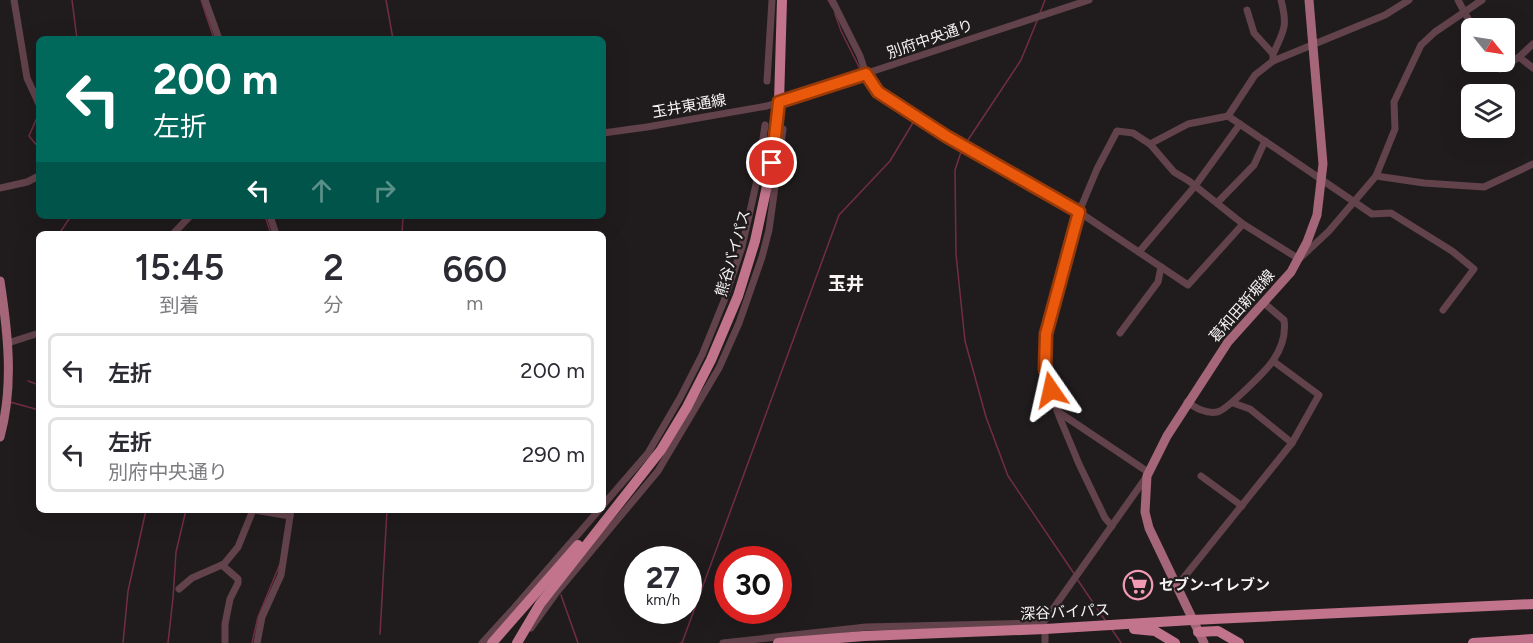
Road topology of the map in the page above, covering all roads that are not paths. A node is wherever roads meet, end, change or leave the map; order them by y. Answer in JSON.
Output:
{"nodes":[{"id":1,"x":14,"y":0,"type":"edge"},
{"id":2,"x":205,"y":0,"type":"edge"},
{"id":3,"x":772,"y":0,"type":"edge"},
{"id":4,"x":782,"y":0,"type":"edge"},
{"id":5,"x":832,"y":0,"type":"edge"},
{"id":6,"x":1089,"y":0,"type":"edge"},
{"id":7,"x":1281,"y":0,"type":"edge"},
{"id":8,"x":1310,"y":0,"type":"edge"},
{"id":9,"x":1409,"y":0,"type":"edge"},
{"id":10,"x":1458,"y":0,"type":"edge"},
{"id":11,"x":1482,"y":0,"type":"edge"},
{"id":12,"x":1247,"y":10,"type":"dead end"},
{"id":13,"x":1465,"y":13,"type":"junction"},
{"id":14,"x":1468,"y":18,"type":"edge"},
{"id":15,"x":218,"y":36,"type":"edge"},
{"id":16,"x":1533,"y":44,"type":"edge"},
{"id":17,"x":1313,"y":45,"type":"junction"},
{"id":18,"x":1519,"y":57,"type":"junction"},
{"id":19,"x":1273,"y":58,"type":"junction"},
{"id":20,"x":1515,"y":60,"type":"edge"},
{"id":21,"x":1533,"y":68,"type":"edge"},
{"id":22,"x":866,"y":74,"type":"junction"},
{"id":23,"x":767,"y":81,"type":"dead end"},
{"id":24,"x":36,"y":98,"type":"edge"},
{"id":25,"x":779,"y":102,"type":"junction"},
{"id":26,"x":1228,"y":116,"type":"junction"},
{"id":27,"x":1239,"y":124,"type":"junction"},
{"id":28,"x":765,"y":125,"type":"dead end"},
{"id":29,"x":783,"y":129,"type":"dead end"},
{"id":30,"x":606,"y":133,"type":"edge"},
{"id":31,"x":1265,"y":141,"type":"junction"},
{"id":32,"x":1150,"y":144,"type":"junction"},
{"id":33,"x":1533,"y":164,"type":"edge"},
{"id":34,"x":1376,"y":176,"type":"junction"},
{"id":35,"x":36,"y":178,"type":"edge"},
{"id":36,"x":1323,"y":180,"type":"junction"},
{"id":37,"x":1195,"y":186,"type":"junction"},
{"id":38,"x":0,"y":188,"type":"edge"},
{"id":39,"x":1355,"y":201,"type":"junction"},
{"id":40,"x":1217,"y":203,"type":"junction"},
{"id":41,"x":1079,"y":212,"type":"junction"},
{"id":42,"x":187,"y":219,"type":"edge"},
{"id":43,"x":1244,"y":224,"type":"junction"},
{"id":44,"x":176,"y":231,"type":"edge"},
{"id":45,"x":752,"y":250,"type":"junction"},
{"id":46,"x":1139,"y":252,"type":"junction"},
{"id":47,"x":1299,"y":259,"type":"junction"},
{"id":48,"x":1161,"y":267,"type":"junction"},
{"id":49,"x":0,"y":281,"type":"edge"},
{"id":50,"x":1264,"y":303,"type":"junction"},
{"id":51,"x":1443,"y":310,"type":"dead end"},
{"id":52,"x":1120,"y":333,"type":"dead end"},
{"id":53,"x":36,"y":334,"type":"edge"},
{"id":54,"x":8,"y":343,"type":"junction"},
{"id":55,"x":710,"y":361,"type":"junction"},
{"id":56,"x":1274,"y":361,"type":"junction"},
{"id":57,"x":1187,"y":402,"type":"junction"},
{"id":58,"x":1233,"y":403,"type":"junction"},
{"id":59,"x":1057,"y":411,"type":"junction"},
{"id":60,"x":0,"y":437,"type":"edge"},
{"id":61,"x":1292,"y":443,"type":"junction"},
{"id":62,"x":1148,"y":474,"type":"junction"},
{"id":63,"x":1201,"y":476,"type":"dead end"},
{"id":64,"x":631,"y":487,"type":"junction"},
{"id":65,"x":606,"y":502,"type":"edge"},
{"id":66,"x":1242,"y":506,"type":"junction"},
{"id":67,"x":253,"y":513,"type":"edge"},
{"id":68,"x":597,"y":513,"type":"edge"},
{"id":69,"x":606,"y":513,"type":"edge"},
{"id":70,"x":606,"y":513,"type":"edge"},
{"id":71,"x":288,"y":514,"type":"edge"},
{"id":72,"x":1112,"y":526,"type":"junction"},
{"id":73,"x":222,"y":565,"type":"junction"},
{"id":74,"x":1177,"y":586,"type":"junction"},
{"id":75,"x":179,"y":589,"type":"dead end"},
{"id":76,"x":1533,"y":604,"type":"edge"},
{"id":77,"x":517,"y":610,"type":"junction"},
{"id":78,"x":1192,"y":620,"type":"junction"},
{"id":79,"x":1112,"y":625,"type":"junction"},
{"id":80,"x":1044,"y":626,"type":"junction"},
{"id":81,"x":528,"y":629,"type":"junction"},
{"id":82,"x":1198,"y":632,"type":"junction"},
{"id":83,"x":864,"y":635,"type":"edge"},
{"id":84,"x":1533,"y":639,"type":"edge"},
{"id":85,"x":225,"y":641,"type":"dead end"},
{"id":86,"x":257,"y":643,"type":"edge"},
{"id":87,"x":482,"y":643,"type":"edge"},
{"id":88,"x":492,"y":643,"type":"edge"},
{"id":89,"x":517,"y":643,"type":"edge"},
{"id":90,"x":522,"y":643,"type":"edge"},
{"id":91,"x":723,"y":643,"type":"edge"},
{"id":92,"x":778,"y":643,"type":"edge"},
{"id":93,"x":1045,"y":643,"type":"edge"},
{"id":94,"x":1175,"y":643,"type":"edge"},
{"id":95,"x":1204,"y":643,"type":"edge"},
{"id":96,"x":1239,"y":643,"type":"edge"},
{"id":97,"x":1473,"y":643,"type":"edge"}],
"edges":[{"from":1,"to":24,"type":"street"},
{"from":2,"to":15,"type":"street"},
{"from":3,"to":23,"type":"street"},
{"from":4,"to":25,"type":"highway","name":"熊谷バイパス"},
{"from":5,"to":22,"type":"street"},
{"from":6,"to":22,"type":"street","name":"別府中央通り"},
{"from":7,"to":19,"type":"street"},
{"from":8,"to":17,"type":"main road","name":"葛和田新堀線"},
{"from":9,"to":17,"type":"street"},
{"from":10,"to":13,"type":"street"},
{"from":11,"to":13,"type":"street"},
{"from":12,"to":19,"type":"street"},
{"from":13,"to":14,"type":"street"},
{"from":13,"to":34,"type":"street"},
{"from":16,"to":18,"type":"street"},
{"from":17,"to":19,"type":"street"},
{"from":17,"to":36,"type":"main road","name":"葛和田新堀線"},
{"from":18,"to":20,"type":"street"},
{"from":18,"to":21,"type":"street"},
{"from":19,"to":26,"type":"street"},
{"from":22,"to":25,"type":"street","name":"別府中央通り"},
{"from":22,"to":41,"type":"street"},
{"from":25,"to":30,"type":"street","name":"玉井東通線"},
{"from":25,"to":45,"type":"highway","name":"熊谷バイパス"},
{"from":26,"to":27,"type":"street"},
{"from":26,"to":32,"type":"street"},
{"from":27,"to":31,"type":"street"},
{"from":27,"to":37,"type":"street"},
{"from":28,"to":45,"type":"street"},
{"from":29,"to":45,"type":"street"},
{"from":31,"to":36,"type":"street"},
{"from":31,"to":40,"type":"street"},
{"from":32,"to":37,"type":"street"},
{"from":32,"to":41,"type":"street"},
{"from":33,"to":34,"type":"street"},
{"from":34,"to":39,"type":"street"},
{"from":35,"to":38,"type":"street"},
{"from":36,"to":39,"type":"street"},
{"from":36,"to":47,"type":"main road","name":"葛和田新堀線"},
{"from":37,"to":40,"type":"street"},
{"from":37,"to":46,"type":"street"},
{"from":39,"to":47,"type":"street"},
{"from":39,"to":51,"type":"street"},
{"from":40,"to":43,"type":"street"},
{"from":41,"to":46,"type":"street"},
{"from":41,"to":59,"type":"street"},
{"from":42,"to":44,"type":"street"},
{"from":43,"to":47,"type":"street"},
{"from":43,"to":48,"type":"street"},
{"from":45,"to":55,"type":"highway","name":"熊谷バイパス"},
{"from":46,"to":48,"type":"street"},
{"from":47,"to":50,"type":"main road","name":"葛和田新堀線"},
{"from":48,"to":52,"type":"street"},
{"from":49,"to":54,"type":"main road"},
{"from":50,"to":56,"type":"street"},
{"from":50,"to":57,"type":"main road","name":"葛和田新堀線"},
{"from":53,"to":54,"type":"street"},
{"from":54,"to":60,"type":"main road"},
{"from":55,"to":64,"type":"highway","name":"熊谷バイパス"},
{"from":55,"to":65,"type":"street"},
{"from":55,"to":81,"type":"street"},
{"from":56,"to":58,"type":"street"},
{"from":56,"to":61,"type":"street"},
{"from":57,"to":58,"type":"street"},
{"from":57,"to":62,"type":"main road","name":"葛和田新堀線"},
{"from":58,"to":61,"type":"street"},
{"from":59,"to":62,"type":"street"},
{"from":59,"to":72,"type":"street"},
{"from":61,"to":66,"type":"street"},
{"from":62,"to":72,"type":"street"},
{"from":62,"to":74,"type":"main road","name":"葛和田新堀線"},
{"from":63,"to":66,"type":"street"},
{"from":64,"to":70,"type":"highway"},
{"from":64,"to":81,"type":"highway"},
{"from":66,"to":74,"type":"street"},
{"from":67,"to":73,"type":"street"},
{"from":68,"to":77,"type":"street"},
{"from":69,"to":77,"type":"highway"},
{"from":71,"to":86,"type":"street"},
{"from":72,"to":80,"type":"street"},
{"from":73,"to":75,"type":"street"},
{"from":73,"to":85,"type":"street"},
{"from":74,"to":78,"type":"main road","name":"葛和田新堀線"},
{"from":76,"to":78,"type":"highway","name":"深谷バイパス"},
{"from":77,"to":87,"type":"street"},
{"from":77,"to":88,"type":"highway"},
{"from":78,"to":79,"type":"highway","name":"深谷バイパス"},
{"from":78,"to":82,"type":"main road","name":"葛和田新堀線"},
{"from":79,"to":80,"type":"highway","name":"深谷バイパス"},
{"from":79,"to":94,"type":"highway"},
{"from":80,"to":83,"type":"highway","name":"深谷バイパス"},
{"from":80,"to":93,"type":"street"},
{"from":81,"to":89,"type":"highway"},
{"from":81,"to":90,"type":"street"},
{"from":82,"to":95,"type":"main road","name":"葛和田新堀線"},
{"from":82,"to":96,"type":"highway"},
{"from":83,"to":91,"type":"street"},
{"from":83,"to":92,"type":"highway","name":"深谷バイパス"},
{"from":84,"to":97,"type":"highway"}]}
